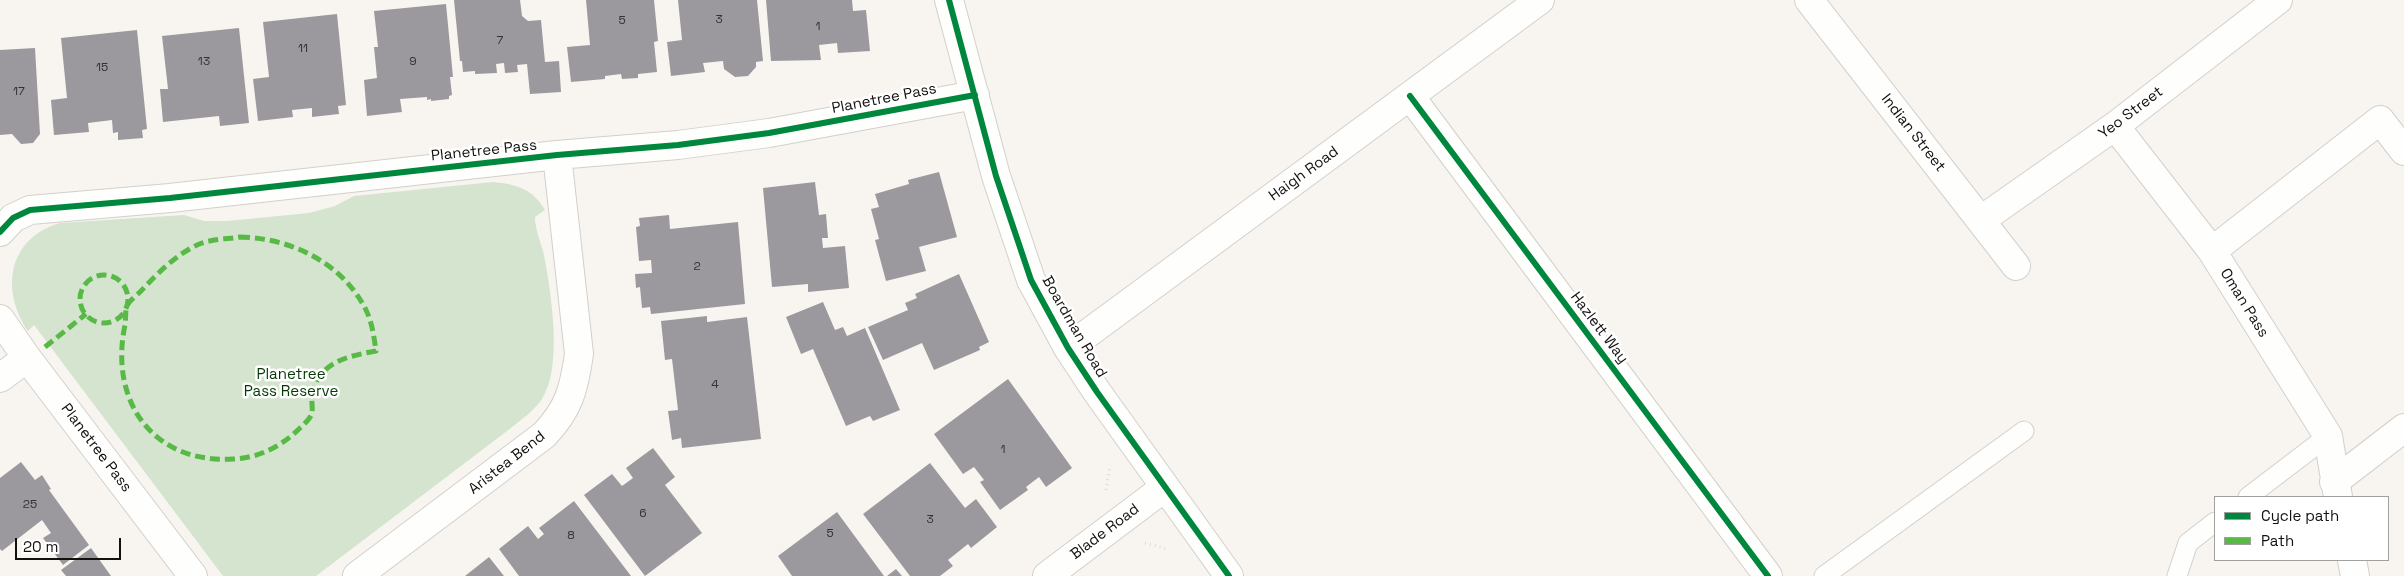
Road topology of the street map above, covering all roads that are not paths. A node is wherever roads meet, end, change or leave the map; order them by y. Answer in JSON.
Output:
{"nodes":[{"id":1,"x":949,"y":0,"type":"edge"},
{"id":2,"x":1540,"y":0,"type":"edge"},
{"id":3,"x":1809,"y":0,"type":"edge"},
{"id":4,"x":2278,"y":0,"type":"edge"},
{"id":5,"x":975,"y":95,"type":"junction"},
{"id":6,"x":1410,"y":96,"type":"junction"},
{"id":7,"x":2115,"y":126,"type":"junction"},
{"id":8,"x":2404,"y":151,"type":"edge"},
{"id":9,"x":557,"y":155,"type":"junction"},
{"id":10,"x":1981,"y":220,"type":"junction"},
{"id":11,"x":0,"y":232,"type":"edge"},
{"id":12,"x":2212,"y":251,"type":"junction"},
{"id":13,"x":2016,"y":266,"type":"dead end"},
{"id":14,"x":0,"y":319,"type":"edge"},
{"id":15,"x":1068,"y":348,"type":"junction"},
{"id":16,"x":27,"y":358,"type":"junction"},
{"id":17,"x":0,"y":378,"type":"edge"},
{"id":18,"x":2404,"y":428,"type":"edge"},
{"id":19,"x":2024,"y":431,"type":"dead end"},
{"id":20,"x":2328,"y":436,"type":"junction"},
{"id":21,"x":1164,"y":488,"type":"junction"},
{"id":22,"x":2336,"y":489,"type":"edge"},
{"id":23,"x":2249,"y":496,"type":"edge"},
{"id":24,"x":2214,"y":523,"type":"edge"},
{"id":25,"x":2352,"y":561,"type":"edge"},
{"id":26,"x":193,"y":576,"type":"edge"},
{"id":27,"x":357,"y":576,"type":"edge"},
{"id":28,"x":1047,"y":576,"type":"edge"},
{"id":29,"x":1229,"y":576,"type":"edge"},
{"id":30,"x":1768,"y":576,"type":"edge"},
{"id":31,"x":1824,"y":576,"type":"edge"},
{"id":32,"x":2177,"y":576,"type":"edge"},
{"id":33,"x":2355,"y":576,"type":"edge"}],
"edges":[{"from":1,"to":5,"type":"street","name":"Boardman Road"},
{"from":2,"to":6,"type":"street","name":"Haigh Road"},
{"from":3,"to":10,"type":"street","name":"Indian Street"},
{"from":4,"to":7,"type":"street","name":"Yeo Street"},
{"from":5,"to":9,"type":"street","name":"Planetree Pass"},
{"from":5,"to":15,"type":"street","name":"Boardman Road"},
{"from":6,"to":15,"type":"street","name":"Haigh Road"},
{"from":6,"to":30,"type":"street","name":"Hazlett Way"},
{"from":7,"to":10,"type":"street","name":"Yeo Street"},
{"from":7,"to":12,"type":"street","name":"Oman Pass"},
{"from":8,"to":12,"type":"street"},
{"from":9,"to":11,"type":"street","name":"Planetree Pass"},
{"from":9,"to":27,"type":"street","name":"Aristea Bend"},
{"from":10,"to":13,"type":"street","name":"Indian Street"},
{"from":12,"to":20,"type":"street","name":"Oman Pass"},
{"from":14,"to":16,"type":"street","name":"Planetree Pass"},
{"from":15,"to":21,"type":"street","name":"Boardman Road"},
{"from":16,"to":17,"type":"street"},
{"from":16,"to":26,"type":"street","name":"Planetree Pass"},
{"from":18,"to":22,"type":"street"},
{"from":19,"to":31,"type":"lane"},
{"from":20,"to":22,"type":"street","name":"Oman Pass"},
{"from":20,"to":23,"type":"lane"},
{"from":21,"to":28,"type":"street","name":"Blade Road"},
{"from":21,"to":29,"type":"street","name":"Boardman Road"},
{"from":24,"to":32,"type":"lane"},
{"from":25,"to":33,"type":"street"}]}
